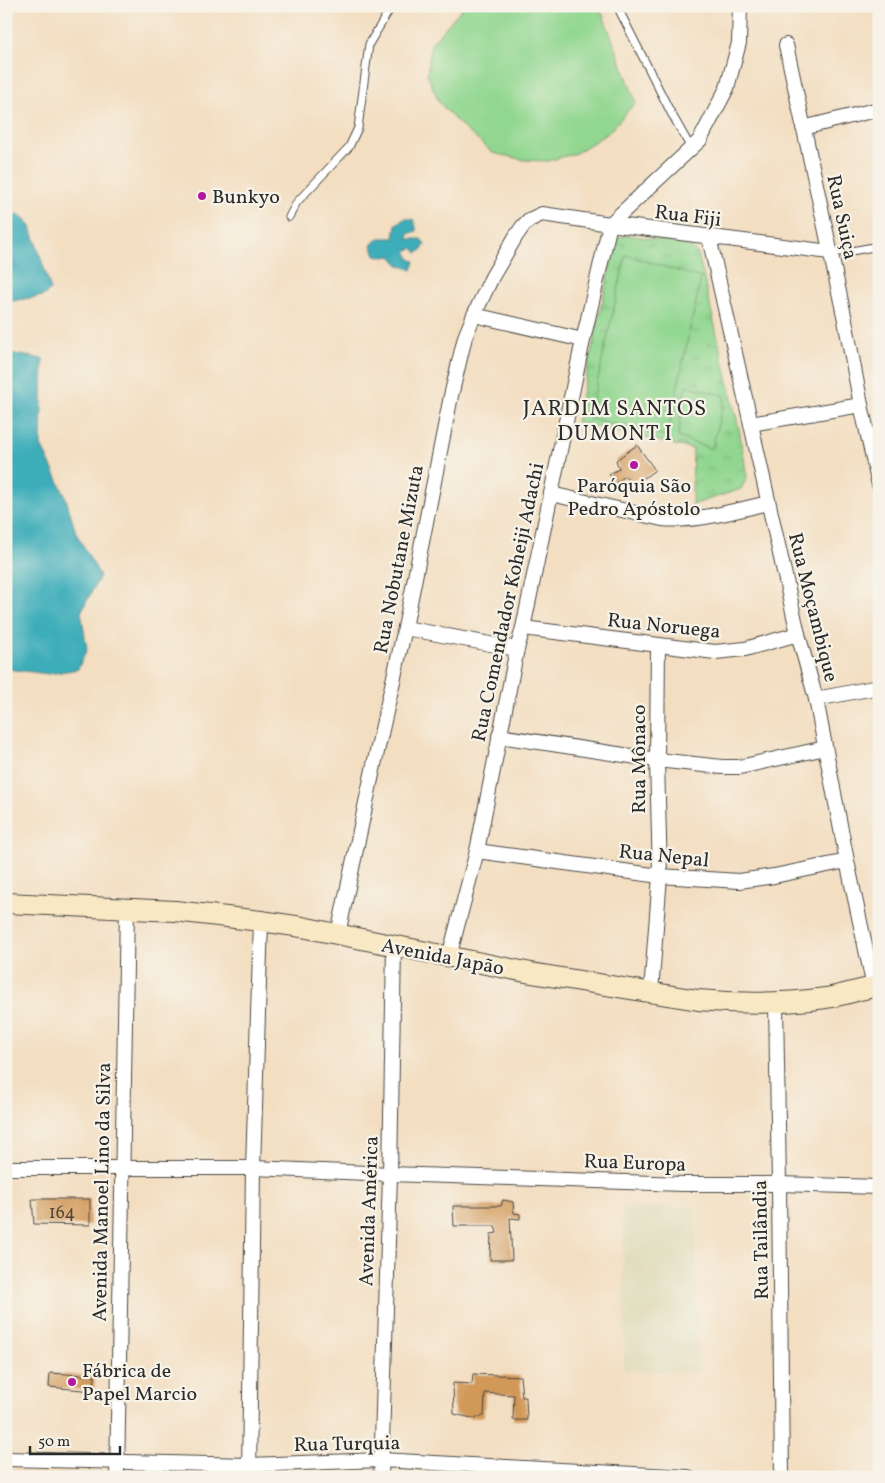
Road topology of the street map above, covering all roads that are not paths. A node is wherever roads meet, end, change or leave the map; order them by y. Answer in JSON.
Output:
{"nodes":[{"id":1,"x":393,"y":6,"type":"edge"},
{"id":2,"x":617,"y":6,"type":"edge"},
{"id":3,"x":740,"y":6,"type":"edge"},
{"id":4,"x":786,"y":45,"type":"dead end"},
{"id":5,"x":879,"y":109,"type":"edge"},
{"id":6,"x":803,"y":128,"type":"junction"},
{"id":7,"x":691,"y":148,"type":"junction"},
{"id":8,"x":542,"y":214,"type":"joint"},
{"id":9,"x":289,"y":217,"type":"dead end"},
{"id":10,"x":610,"y":224,"type":"junction"},
{"id":11,"x":709,"y":238,"type":"junction"},
{"id":12,"x":879,"y":246,"type":"edge"},
{"id":13,"x":830,"y":252,"type":"junction"},
{"id":14,"x":474,"y":315,"type":"junction"},
{"id":15,"x":583,"y":340,"type":"junction"},
{"id":16,"x":861,"y":406,"type":"junction"},
{"id":17,"x":751,"y":424,"type":"junction"},
{"id":18,"x":879,"y":485,"type":"edge"},
{"id":19,"x":550,"y":494,"type":"junction"},
{"id":20,"x":768,"y":503,"type":"junction"},
{"id":21,"x":405,"y":628,"type":"junction"},
{"id":22,"x":523,"y":628,"type":"junction"},
{"id":23,"x":798,"y":634,"type":"junction"},
{"id":24,"x":658,"y":646,"type":"junction"},
{"id":25,"x":517,"y":649,"type":"junction"},
{"id":26,"x":879,"y":687,"type":"edge"},
{"id":27,"x":816,"y":699,"type":"junction"},
{"id":28,"x":499,"y":736,"type":"junction"},
{"id":29,"x":825,"y":748,"type":"junction"},
{"id":30,"x":657,"y":760,"type":"junction"},
{"id":31,"x":477,"y":851,"type":"junction"},
{"id":32,"x":847,"y":861,"type":"junction"},
{"id":33,"x":660,"y":876,"type":"junction"},
{"id":34,"x":6,"y":903,"type":"edge"},
{"id":35,"x":127,"y":908,"type":"junction"},
{"id":36,"x":261,"y":921,"type":"junction"},
{"id":37,"x":338,"y":934,"type":"junction"},
{"id":38,"x":394,"y":946,"type":"junction"},
{"id":39,"x":449,"y":957,"type":"junction"},
{"id":40,"x":877,"y":986,"type":"edge"},
{"id":41,"x":652,"y":992,"type":"junction"},
{"id":42,"x":776,"y":1003,"type":"junction"},
{"id":43,"x":6,"y":1168,"type":"edge"},
{"id":44,"x":121,"y":1168,"type":"junction"},
{"id":45,"x":253,"y":1168,"type":"junction"},
{"id":46,"x":390,"y":1174,"type":"junction"},
{"id":47,"x":779,"y":1184,"type":"junction"},
{"id":48,"x":879,"y":1187,"type":"edge"},
{"id":49,"x":6,"y":1459,"type":"edge"},
{"id":50,"x":381,"y":1460,"type":"junction"},
{"id":51,"x":117,"y":1462,"type":"junction"},
{"id":52,"x":249,"y":1471,"type":"edge"},
{"id":53,"x":619,"y":1474,"type":"edge"},
{"id":54,"x":116,"y":1477,"type":"edge"},
{"id":55,"x":381,"y":1477,"type":"edge"},
{"id":56,"x":688,"y":1477,"type":"edge"},
{"id":57,"x":782,"y":1477,"type":"edge"}],
"edges":[{"from":1,"to":9,"type":"lane"},
{"from":2,"to":7,"type":"lane"},
{"from":3,"to":7,"type":"street"},
{"from":4,"to":6,"type":"street","name":"Rua Suiça"},
{"from":5,"to":6,"type":"street"},
{"from":6,"to":13,"type":"street","name":"Rua Suiça"},
{"from":7,"to":10,"type":"street"},
{"from":8,"to":10,"type":"street","name":"Rua Fiji"},
{"from":8,"to":14,"type":"street","name":"Rua Nobutane Mizuta"},
{"from":10,"to":11,"type":"street","name":"Rua Fiji"},
{"from":10,"to":15,"type":"street","name":"Rua Comendador Koheiji Adachi"},
{"from":11,"to":13,"type":"street","name":"Rua Fiji"},
{"from":11,"to":17,"type":"street","name":"Rua Moçambique"},
{"from":12,"to":13,"type":"lane"},
{"from":13,"to":16,"type":"street","name":"Rua Suiça"},
{"from":14,"to":15,"type":"street"},
{"from":14,"to":21,"type":"street","name":"Rua Nobutane Mizuta"},
{"from":15,"to":19,"type":"street","name":"Rua Comendador Koheiji Adachi"},
{"from":16,"to":17,"type":"street"},
{"from":16,"to":18,"type":"street","name":"Rua Suiça"},
{"from":17,"to":20,"type":"street","name":"Rua Moçambique"},
{"from":19,"to":20,"type":"street"},
{"from":19,"to":22,"type":"street","name":"Rua Comendador Koheiji Adachi"},
{"from":20,"to":23,"type":"street","name":"Rua Moçambique"},
{"from":21,"to":25,"type":"street"},
{"from":21,"to":37,"type":"street","name":"Rua Nobutane Mizuta"},
{"from":22,"to":24,"type":"street","name":"Rua Noruega"},
{"from":22,"to":25,"type":"street","name":"Rua Comendador Koheiji Adachi"},
{"from":23,"to":24,"type":"street","name":"Rua Noruega"},
{"from":23,"to":27,"type":"street","name":"Rua Moçambique"},
{"from":24,"to":30,"type":"street","name":"Rua Mônaco"},
{"from":25,"to":28,"type":"street","name":"Rua Comendador Koheiji Adachi"},
{"from":26,"to":27,"type":"street"},
{"from":27,"to":29,"type":"street","name":"Rua Moçambique"},
{"from":28,"to":30,"type":"street"},
{"from":28,"to":31,"type":"street","name":"Rua Comendador Koheiji Adachi"},
{"from":29,"to":30,"type":"street"},
{"from":29,"to":32,"type":"street","name":"Rua Moçambique"},
{"from":30,"to":33,"type":"street","name":"Rua Mônaco"},
{"from":31,"to":33,"type":"street","name":"Rua Nepal"},
{"from":31,"to":39,"type":"street","name":"Rua Comendador Koheiji Adachi"},
{"from":32,"to":33,"type":"street","name":"Rua Nepal"},
{"from":32,"to":40,"type":"street","name":"Rua Moçambique"},
{"from":33,"to":41,"type":"street","name":"Rua Mônaco"},
{"from":34,"to":35,"type":"main road","name":"Avenida Japão"},
{"from":35,"to":36,"type":"main road","name":"Avenida Japão"},
{"from":35,"to":44,"type":"street","name":"Avenida Manoel Lino da Silva"},
{"from":36,"to":37,"type":"main road","name":"Avenida Japão"},
{"from":36,"to":45,"type":"street"},
{"from":37,"to":38,"type":"main road","name":"Avenida Japão"},
{"from":38,"to":39,"type":"main road","name":"Avenida Japão"},
{"from":38,"to":46,"type":"street","name":"Avenida América"},
{"from":39,"to":41,"type":"main road","name":"Avenida Japão"},
{"from":40,"to":42,"type":"main road","name":"Avenida Japão"},
{"from":41,"to":42,"type":"main road","name":"Avenida Japão"},
{"from":42,"to":47,"type":"street","name":"Rua Tailândia"},
{"from":43,"to":44,"type":"street","name":"Rua Europa"},
{"from":44,"to":45,"type":"street","name":"Rua Europa"},
{"from":44,"to":51,"type":"street","name":"Avenida Manoel Lino da Silva"},
{"from":45,"to":46,"type":"street","name":"Rua Europa"},
{"from":45,"to":52,"type":"street"},
{"from":46,"to":47,"type":"street","name":"Rua Europa"},
{"from":46,"to":50,"type":"street","name":"Avenida América"},
{"from":47,"to":48,"type":"street","name":"Rua Europa"},
{"from":47,"to":57,"type":"street","name":"Rua Tailândia"},
{"from":49,"to":51,"type":"street","name":"Rua Turquia"},
{"from":50,"to":52,"type":"street","name":"Rua Turquia"},
{"from":50,"to":53,"type":"street","name":"Rua Turquia"},
{"from":50,"to":55,"type":"street","name":"Avenida América"},
{"from":51,"to":52,"type":"street","name":"Rua Turquia"},
{"from":51,"to":54,"type":"street","name":"Avenida Manoel Lino da Silva"},
{"from":53,"to":56,"type":"street","name":"Rua Turquia"}]}
